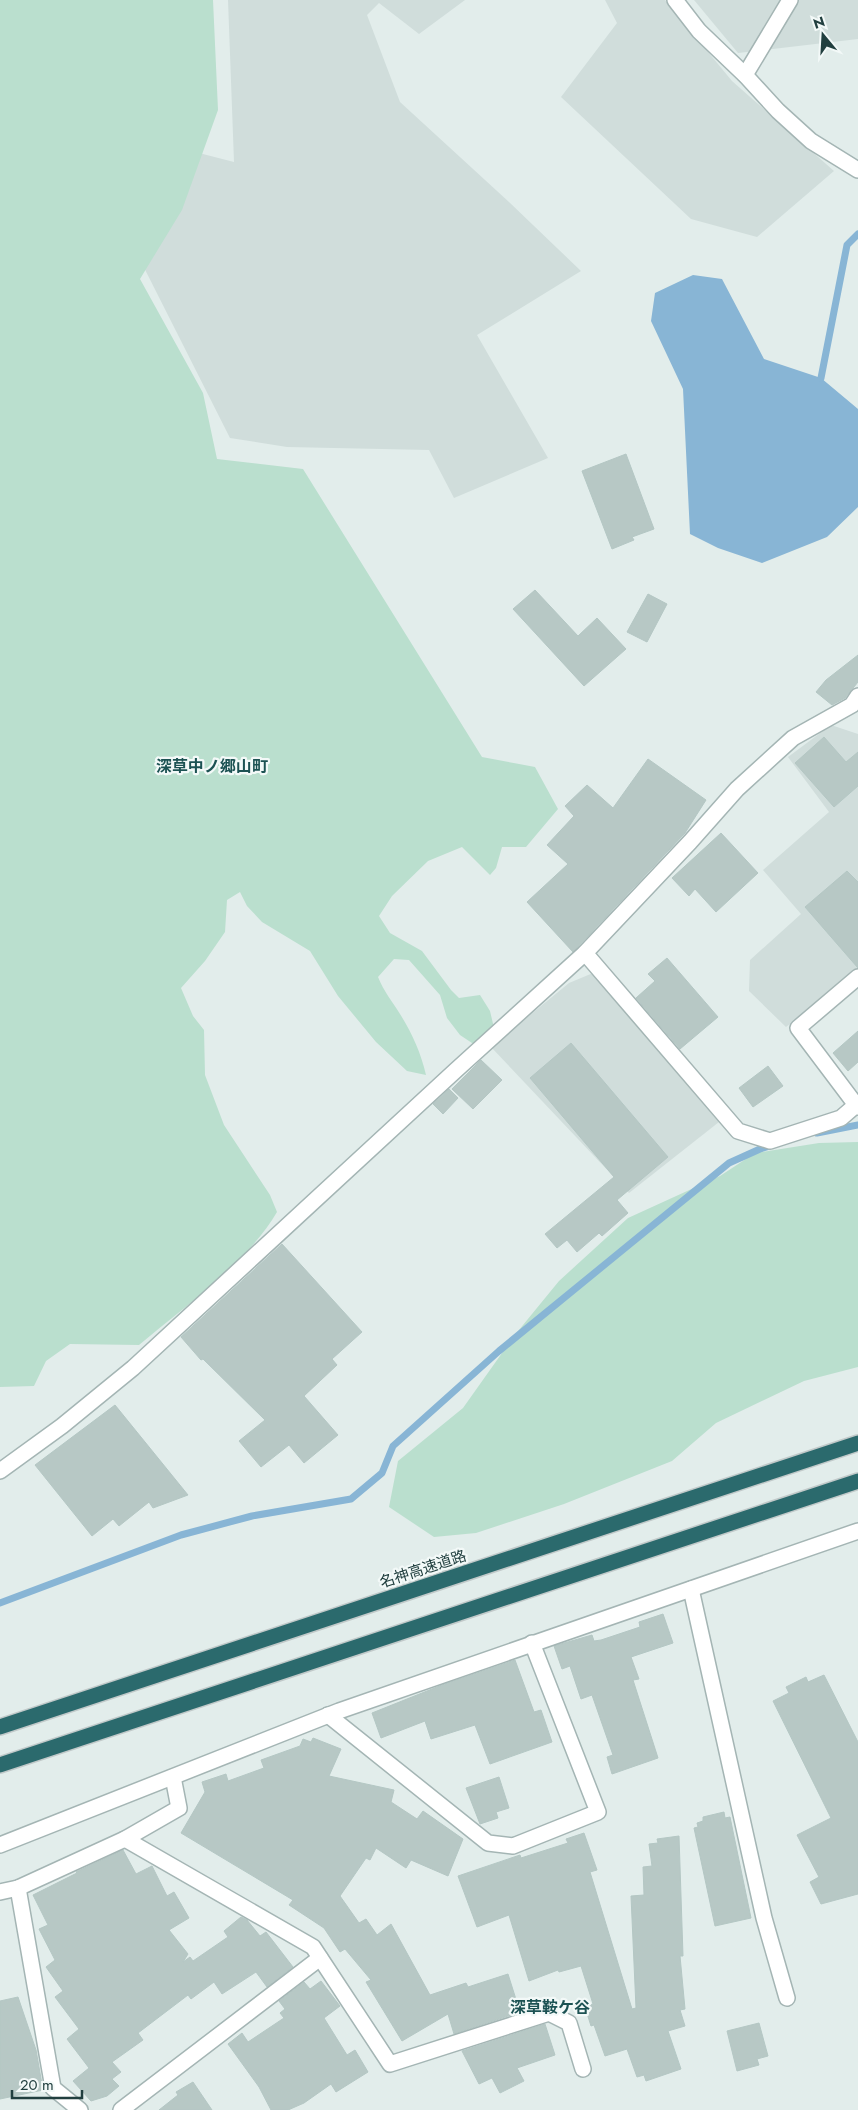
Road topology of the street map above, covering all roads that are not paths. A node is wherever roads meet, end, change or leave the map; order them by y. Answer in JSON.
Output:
{"nodes":[{"id":1,"x":675,"y":0,"type":"edge"},
{"id":2,"x":790,"y":0,"type":"edge"},
{"id":3,"x":745,"y":75,"type":"junction"},
{"id":4,"x":858,"y":170,"type":"edge"},
{"id":5,"x":856,"y":705,"type":"edge"},
{"id":6,"x":585,"y":953,"type":"junction"},
{"id":7,"x":858,"y":977,"type":"edge"},
{"id":8,"x":855,"y":1099,"type":"edge"},
{"id":9,"x":858,"y":1443,"type":"edge"},
{"id":10,"x":0,"y":1471,"type":"edge"},
{"id":11,"x":858,"y":1481,"type":"edge"},
{"id":12,"x":858,"y":1531,"type":"edge"},
{"id":13,"x":691,"y":1589,"type":"junction"},
{"id":14,"x":532,"y":1643,"type":"junction"},
{"id":15,"x":328,"y":1715,"type":"junction"},
{"id":16,"x":0,"y":1728,"type":"edge"},
{"id":17,"x":0,"y":1765,"type":"edge"},
{"id":18,"x":173,"y":1777,"type":"junction"},
{"id":19,"x":125,"y":1839,"type":"junction"},
{"id":20,"x":0,"y":1845,"type":"edge"},
{"id":21,"x":18,"y":1888,"type":"junction"},
{"id":22,"x":0,"y":1892,"type":"edge"},
{"id":23,"x":320,"y":1958,"type":"junction"},
{"id":24,"x":787,"y":1998,"type":"dead end"},
{"id":25,"x":584,"y":2069,"type":"dead end"},
{"id":26,"x":80,"y":2110,"type":"edge"},
{"id":27,"x":121,"y":2110,"type":"edge"}],
"edges":[{"from":1,"to":3,"type":"street"},
{"from":2,"to":3,"type":"street"},
{"from":3,"to":4,"type":"street"},
{"from":5,"to":6,"type":"street"},
{"from":6,"to":8,"type":"street"},
{"from":6,"to":10,"type":"street"},
{"from":7,"to":8,"type":"street"},
{"from":9,"to":16,"type":"highway","name":"名神高速道路"},
{"from":11,"to":17,"type":"highway"},
{"from":12,"to":13,"type":"street"},
{"from":13,"to":14,"type":"street"},
{"from":13,"to":24,"type":"street"},
{"from":14,"to":15,"type":"street"},
{"from":14,"to":15,"type":"street"},
{"from":15,"to":18,"type":"street"},
{"from":18,"to":19,"type":"street"},
{"from":18,"to":20,"type":"street"},
{"from":19,"to":21,"type":"street"},
{"from":19,"to":23,"type":"street"},
{"from":21,"to":22,"type":"street"},
{"from":21,"to":26,"type":"street"},
{"from":23,"to":25,"type":"street"},
{"from":23,"to":27,"type":"street"}]}
